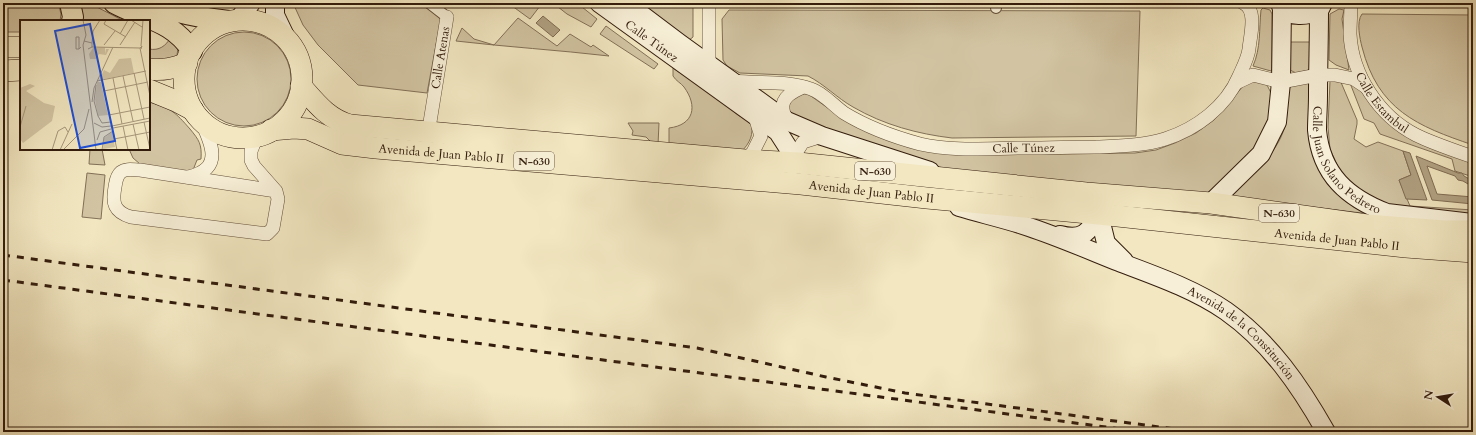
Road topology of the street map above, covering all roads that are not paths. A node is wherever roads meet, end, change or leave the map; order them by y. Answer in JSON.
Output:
{"nodes":[{"id":1,"x":70,"y":3,"type":"edge"},
{"id":2,"x":114,"y":3,"type":"edge"},
{"id":3,"x":149,"y":3,"type":"edge"},
{"id":4,"x":251,"y":3,"type":"edge"},
{"id":5,"x":275,"y":3,"type":"edge"},
{"id":6,"x":429,"y":3,"type":"edge"},
{"id":7,"x":599,"y":3,"type":"edge"},
{"id":8,"x":626,"y":3,"type":"edge"},
{"id":9,"x":708,"y":3,"type":"edge"},
{"id":10,"x":1243,"y":3,"type":"edge"},
{"id":11,"x":1351,"y":3,"type":"edge"},
{"id":12,"x":1278,"y":5,"type":"edge"},
{"id":13,"x":1325,"y":6,"type":"edge"},
{"id":14,"x":447,"y":17,"type":"joint"},
{"id":15,"x":72,"y":20,"type":"edge"},
{"id":16,"x":234,"y":21,"type":"junction"},
{"id":17,"x":287,"y":40,"type":"junction"},
{"id":18,"x":3,"y":47,"type":"edge"},
{"id":19,"x":20,"y":47,"type":"edge"},
{"id":20,"x":189,"y":57,"type":"junction"},
{"id":21,"x":708,"y":63,"type":"junction"},
{"id":22,"x":684,"y":65,"type":"junction"},
{"id":23,"x":150,"y":69,"type":"edge"},
{"id":24,"x":20,"y":70,"type":"edge"},
{"id":25,"x":3,"y":71,"type":"edge"},
{"id":26,"x":1318,"y":75,"type":"junction"},
{"id":27,"x":731,"y":81,"type":"junction"},
{"id":28,"x":1281,"y":82,"type":"junction"},
{"id":29,"x":1236,"y":83,"type":"junction"},
{"id":30,"x":302,"y":86,"type":"junction"},
{"id":31,"x":715,"y":87,"type":"junction"},
{"id":32,"x":803,"y":87,"type":"junction"},
{"id":33,"x":1367,"y":88,"type":"junction"},
{"id":34,"x":150,"y":90,"type":"edge"},
{"id":35,"x":197,"y":115,"type":"junction"},
{"id":36,"x":755,"y":117,"type":"junction"},
{"id":37,"x":787,"y":121,"type":"junction"},
{"id":38,"x":430,"y":122,"type":"dead end"},
{"id":39,"x":264,"y":133,"type":"junction"},
{"id":40,"x":822,"y":136,"type":"junction"},
{"id":41,"x":1473,"y":157,"type":"edge"},
{"id":42,"x":796,"y":159,"type":"junction"},
{"id":43,"x":744,"y":160,"type":"junction"},
{"id":44,"x":212,"y":161,"type":"junction"},
{"id":45,"x":254,"y":166,"type":"junction"},
{"id":46,"x":186,"y":177,"type":"junction"},
{"id":47,"x":951,"y":178,"type":"junction"},
{"id":48,"x":801,"y":184,"type":"junction"},
{"id":49,"x":237,"y":185,"type":"junction"},
{"id":50,"x":276,"y":191,"type":"junction"},
{"id":51,"x":1086,"y":193,"type":"junction"},
{"id":52,"x":927,"y":198,"type":"junction"},
{"id":53,"x":1211,"y":203,"type":"junction"},
{"id":54,"x":1099,"y":214,"type":"junction"},
{"id":55,"x":1473,"y":223,"type":"edge"},
{"id":56,"x":1029,"y":227,"type":"junction"},
{"id":57,"x":1473,"y":231,"type":"edge"},
{"id":58,"x":1473,"y":252,"type":"edge"},
{"id":59,"x":1129,"y":265,"type":"junction"},
{"id":60,"x":1326,"y":432,"type":"edge"}],
"edges":[{"from":1,"to":15,"type":"main road"},
{"from":2,"to":20,"type":"main road"},
{"from":3,"to":16,"type":"main road"},
{"from":4,"to":16,"type":"main road"},
{"from":5,"to":17,"type":"main road"},
{"from":6,"to":14,"type":"street","name":"Calle Atenas"},
{"from":7,"to":22,"type":"main road","name":"Calle Túnez"},
{"from":8,"to":21,"type":"main road","name":"Calle Túnez"},
{"from":9,"to":21,"type":"street"},
{"from":10,"to":29,"type":"street","name":"Calle Túnez"},
{"from":11,"to":33,"type":"street","name":"Calle Estambul"},
{"from":12,"to":13,"type":"main road"},
{"from":12,"to":28,"type":"main road"},
{"from":13,"to":26,"type":"main road","name":"Calle Juan Solano Pedrero"},
{"from":14,"to":38,"type":"street","name":"Calle Atenas"},
{"from":16,"to":17,"type":"highway"},
{"from":16,"to":20,"type":"highway"},
{"from":17,"to":30,"type":"highway"},
{"from":18,"to":19,"type":"highway"},
{"from":20,"to":23,"type":"highway"},
{"from":20,"to":35,"type":"highway"},
{"from":21,"to":22,"type":"street","name":"Calle Túnez"},
{"from":21,"to":27,"type":"main road","name":"Calle Túnez"},
{"from":21,"to":31,"type":"street"},
{"from":22,"to":31,"type":"main road","name":"Calle Túnez"},
{"from":24,"to":25,"type":"highway"},
{"from":26,"to":28,"type":"street"},
{"from":26,"to":33,"type":"street"},
{"from":26,"to":55,"type":"main road","name":"Calle Juan Solano Pedrero"},
{"from":27,"to":32,"type":"street","name":"Calle Túnez"},
{"from":27,"to":37,"type":"main road","name":"Calle Túnez"},
{"from":28,"to":29,"type":"street"},
{"from":28,"to":53,"type":"main road"},
{"from":29,"to":32,"type":"street","name":"Calle Túnez"},
{"from":30,"to":39,"type":"highway"},
{"from":30,"to":43,"type":"highway","name":"Avenida de Juan Pablo II","number":"N-630"},
{"from":31,"to":36,"type":"main road","name":"Calle Túnez"},
{"from":32,"to":37,"type":"street"},
{"from":33,"to":41,"type":"street","name":"Calle Estambul"},
{"from":34,"to":35,"type":"highway","number":"N-630"},
{"from":35,"to":39,"type":"highway","number":"N-630"},
{"from":35,"to":44,"type":"street"},
{"from":36,"to":42,"type":"main road","name":"Calle Túnez"},
{"from":36,"to":43,"type":"street"},
{"from":37,"to":40,"type":"main road","name":"Calle Túnez"},
{"from":39,"to":45,"type":"street"},
{"from":39,"to":48,"type":"highway","name":"Avenida de Juan Pablo II","number":"N-630"},
{"from":40,"to":42,"type":"street"},
{"from":40,"to":47,"type":"main road","name":"Calle Túnez"},
{"from":42,"to":43,"type":"highway","name":"Avenida de Juan Pablo II","number":"N-630"},
{"from":42,"to":47,"type":"highway","name":"Avenida de Juan Pablo II","number":"N-630"},
{"from":42,"to":48,"type":"highway"},
{"from":44,"to":46,"type":"street"},
{"from":44,"to":49,"type":"street"},
{"from":45,"to":49,"type":"street"},
{"from":45,"to":50,"type":"street"},
{"from":46,"to":49,"type":"street"},
{"from":46,"to":50,"type":"street"},
{"from":47,"to":51,"type":"highway","name":"Avenida de Juan Pablo II","number":"N-630"},
{"from":48,"to":52,"type":"highway","name":"Avenida de Juan Pablo II","number":"N-630"},
{"from":49,"to":50,"type":"street"},
{"from":51,"to":53,"type":"highway","name":"Avenida de Juan Pablo II","number":"N-630"},
{"from":51,"to":54,"type":"highway"},
{"from":52,"to":54,"type":"highway","name":"Avenida de Juan Pablo II","number":"N-630"},
{"from":52,"to":56,"type":"main road","name":"Avenida de la Constitución"},
{"from":53,"to":57,"type":"highway","name":"Avenida de Juan Pablo II","number":"N-630"},
{"from":54,"to":56,"type":"main road","name":"Avenida de la Constitución"},
{"from":54,"to":58,"type":"highway","name":"Avenida de Juan Pablo II","number":"N-630"},
{"from":54,"to":59,"type":"main road","name":"Avenida de la Constitución"},
{"from":56,"to":59,"type":"main road","name":"Avenida de la Constitución"},
{"from":59,"to":60,"type":"main road","name":"Avenida de la Constitución"}]}
